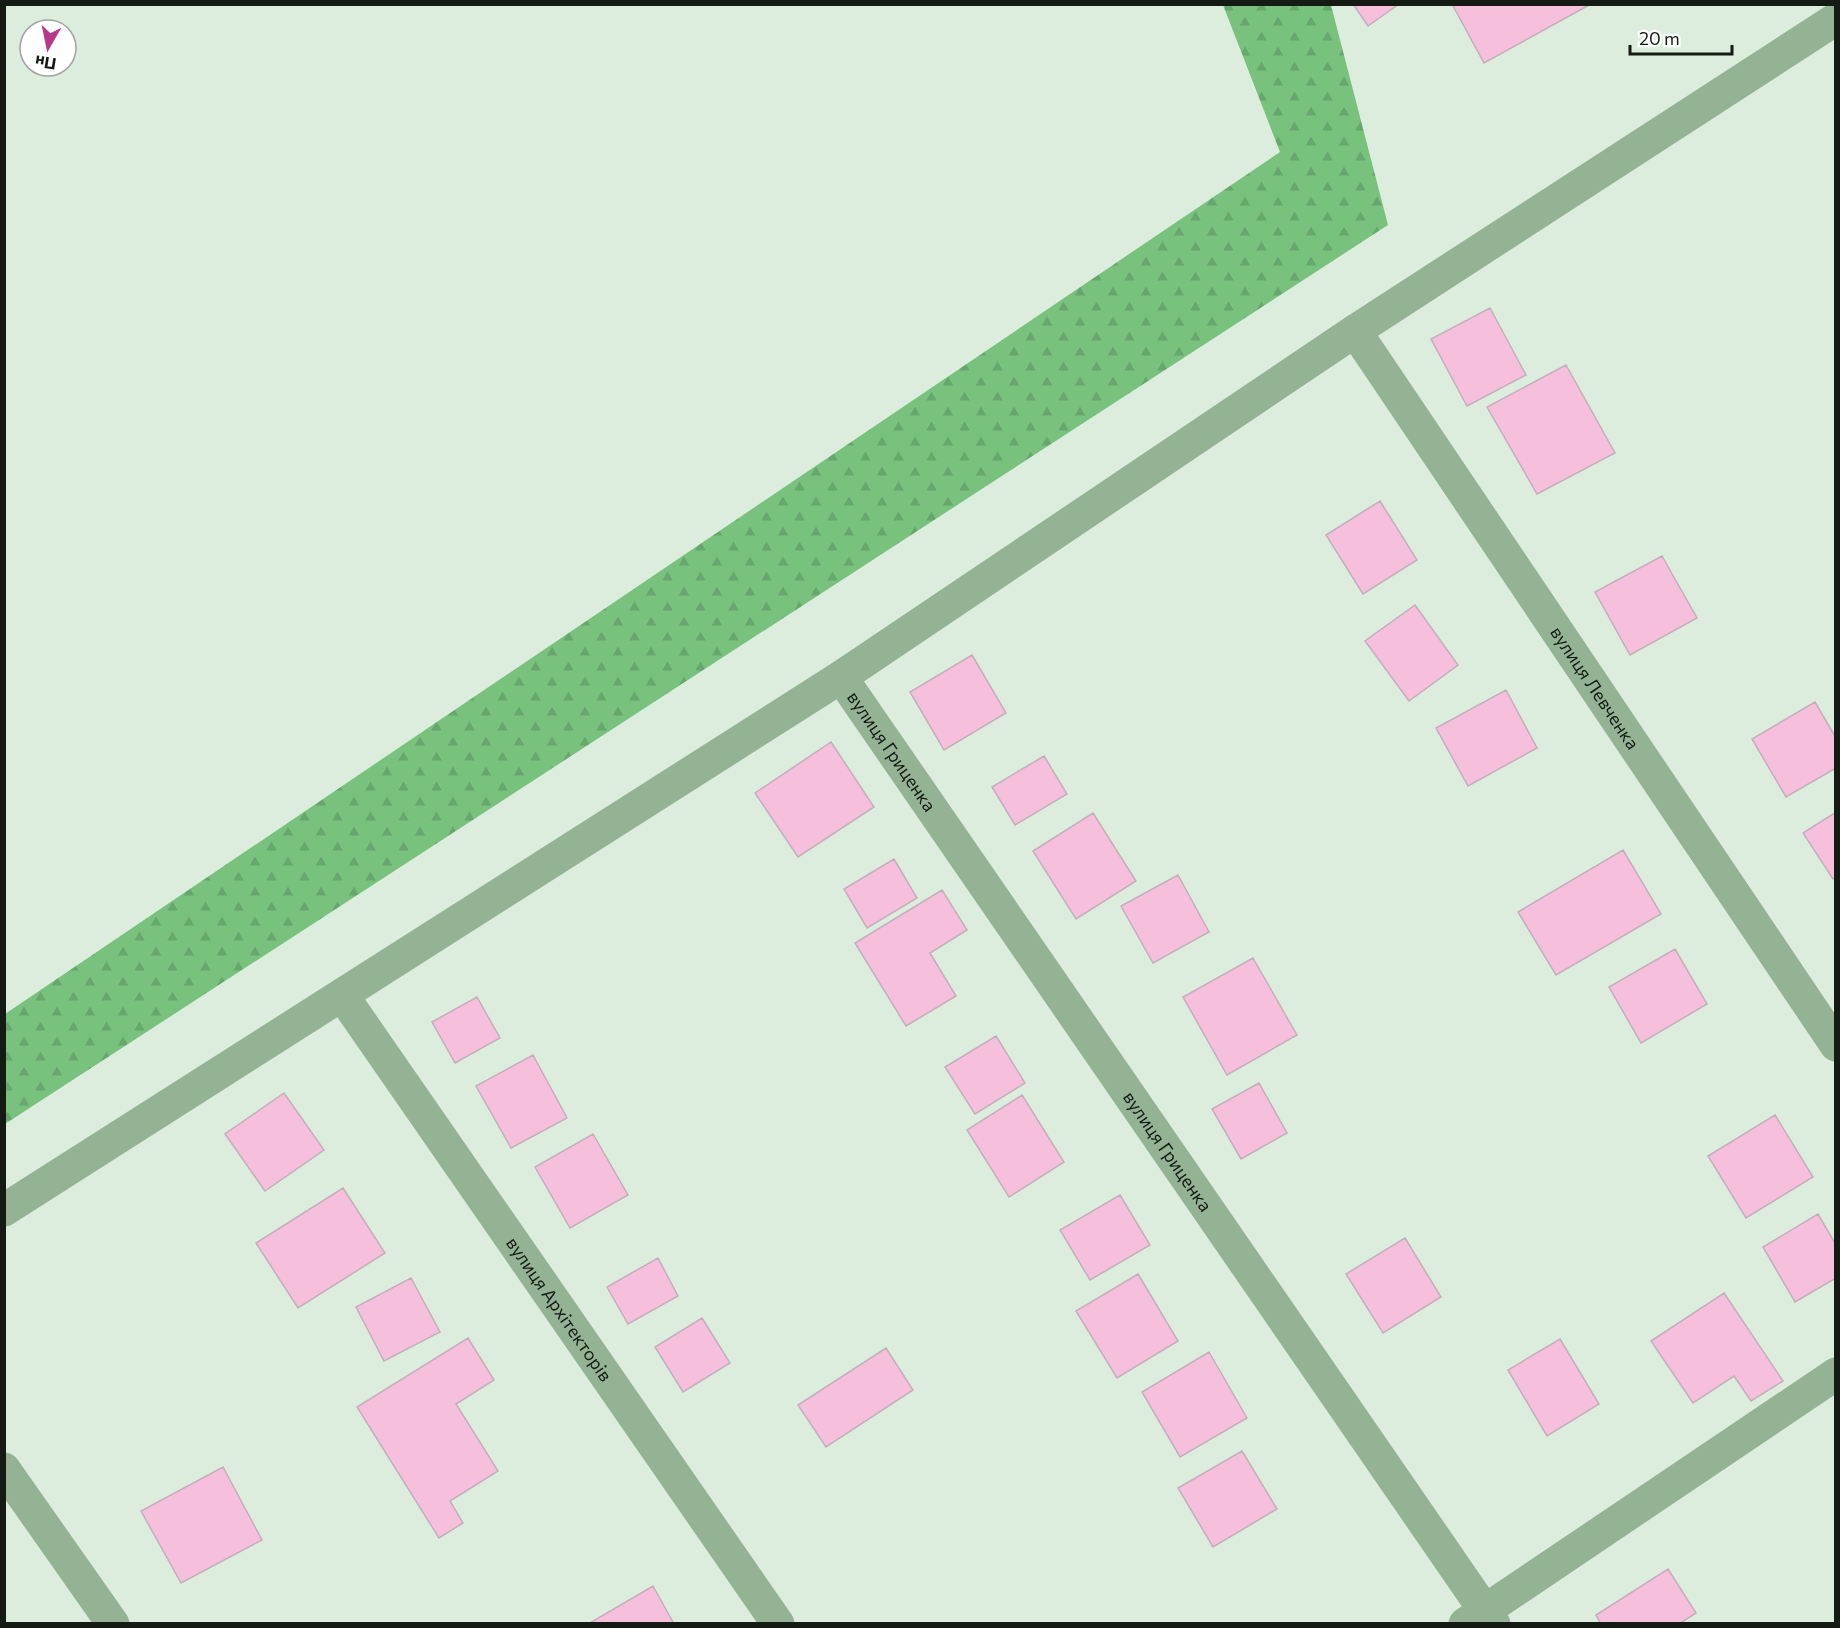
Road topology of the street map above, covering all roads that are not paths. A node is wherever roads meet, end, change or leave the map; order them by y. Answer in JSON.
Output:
{"nodes":[{"id":1,"x":1836,"y":19,"type":"edge"},
{"id":2,"x":1355,"y":331,"type":"junction"},
{"id":3,"x":841,"y":678,"type":"junction"},
{"id":4,"x":342,"y":995,"type":"junction"},
{"id":5,"x":1836,"y":1045,"type":"edge"},
{"id":6,"x":4,"y":1210,"type":"edge"},
{"id":7,"x":1836,"y":1374,"type":"edge"},
{"id":8,"x":4,"y":1469,"type":"edge"},
{"id":9,"x":1481,"y":1619,"type":"edge"},
{"id":10,"x":113,"y":1623,"type":"edge"},
{"id":11,"x":778,"y":1623,"type":"edge"}],
"edges":[{"from":1,"to":2,"type":"street"},
{"from":2,"to":3,"type":"street"},
{"from":2,"to":5,"type":"street","name":"вулиця Левченка"},
{"from":3,"to":4,"type":"street"},
{"from":3,"to":9,"type":"street","name":"вулиця Гриценка"},
{"from":4,"to":6,"type":"street"},
{"from":4,"to":11,"type":"street","name":"вулиця Архітекторів"},
{"from":7,"to":9,"type":"street"},
{"from":8,"to":10,"type":"street"}]}
